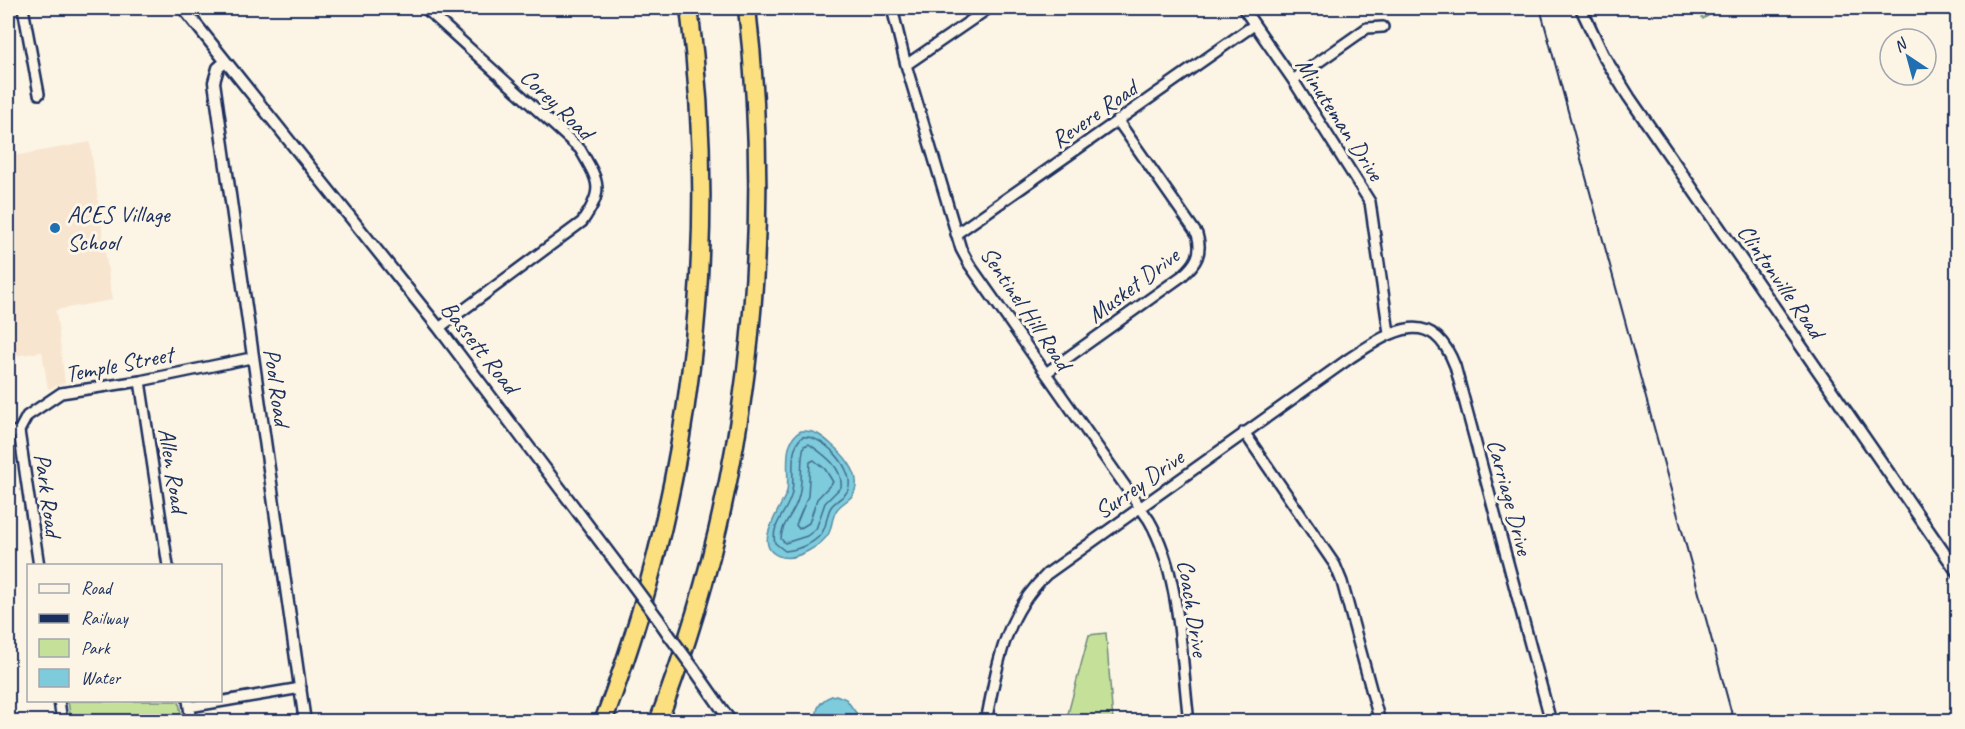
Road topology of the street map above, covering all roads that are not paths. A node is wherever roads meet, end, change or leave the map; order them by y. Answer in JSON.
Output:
{"nodes":[{"id":1,"x":23,"y":8,"type":"edge"},
{"id":2,"x":183,"y":8,"type":"edge"},
{"id":3,"x":425,"y":8,"type":"edge"},
{"id":4,"x":689,"y":8,"type":"edge"},
{"id":5,"x":747,"y":8,"type":"edge"},
{"id":6,"x":892,"y":8,"type":"edge"},
{"id":7,"x":989,"y":8,"type":"edge"},
{"id":8,"x":1244,"y":8,"type":"edge"},
{"id":9,"x":1581,"y":8,"type":"edge"},
{"id":10,"x":1254,"y":25,"type":"junction"},
{"id":11,"x":1383,"y":27,"type":"dead end"},
{"id":12,"x":225,"y":62,"type":"junction"},
{"id":13,"x":906,"y":65,"type":"junction"},
{"id":14,"x":1293,"y":80,"type":"junction"},
{"id":15,"x":39,"y":94,"type":"dead end"},
{"id":16,"x":1118,"y":122,"type":"junction"},
{"id":17,"x":956,"y":234,"type":"junction"},
{"id":18,"x":440,"y":328,"type":"junction"},
{"id":19,"x":1389,"y":333,"type":"junction"},
{"id":20,"x":251,"y":357,"type":"junction"},
{"id":21,"x":1046,"y":373,"type":"junction"},
{"id":22,"x":140,"y":381,"type":"junction"},
{"id":23,"x":19,"y":431,"type":"junction"},
{"id":24,"x":1244,"y":432,"type":"junction"},
{"id":25,"x":8,"y":433,"type":"edge"},
{"id":26,"x":1140,"y":507,"type":"junction"},
{"id":27,"x":39,"y":564,"type":"edge"},
{"id":28,"x":168,"y":564,"type":"edge"},
{"id":29,"x":1958,"y":573,"type":"edge"},
{"id":30,"x":301,"y":688,"type":"junction"},
{"id":31,"x":222,"y":699,"type":"edge"},
{"id":32,"x":59,"y":702,"type":"edge"},
{"id":33,"x":189,"y":704,"type":"edge"},
{"id":34,"x":62,"y":722,"type":"edge"},
{"id":35,"x":191,"y":722,"type":"edge"},
{"id":36,"x":305,"y":722,"type":"edge"},
{"id":37,"x":603,"y":722,"type":"edge"},
{"id":38,"x":658,"y":722,"type":"edge"},
{"id":39,"x":731,"y":722,"type":"edge"},
{"id":40,"x":986,"y":722,"type":"edge"},
{"id":41,"x":1189,"y":722,"type":"edge"},
{"id":42,"x":1380,"y":722,"type":"edge"},
{"id":43,"x":1551,"y":722,"type":"edge"}],
"edges":[{"from":1,"to":15,"type":"street"},
{"from":2,"to":12,"type":"street","name":"Bassett Road"},
{"from":3,"to":18,"type":"street","name":"Corey Road"},
{"from":4,"to":37,"type":"highway"},
{"from":5,"to":38,"type":"highway"},
{"from":6,"to":13,"type":"street","name":"Sentinel Hill Road"},
{"from":7,"to":13,"type":"street"},
{"from":8,"to":10,"type":"street","name":"Minuteman Drive"},
{"from":9,"to":29,"type":"street","name":"Clintonville Road"},
{"from":10,"to":14,"type":"street","name":"Minuteman Drive"},
{"from":10,"to":16,"type":"street","name":"Revere Road"},
{"from":11,"to":14,"type":"street"},
{"from":12,"to":18,"type":"street","name":"Bassett Road"},
{"from":12,"to":20,"type":"street","name":"Pool Road"},
{"from":13,"to":17,"type":"street","name":"Sentinel Hill Road"},
{"from":14,"to":19,"type":"street","name":"Minuteman Drive"},
{"from":16,"to":17,"type":"street","name":"Revere Road"},
{"from":16,"to":21,"type":"street","name":"Musket Drive"},
{"from":17,"to":21,"type":"street","name":"Sentinel Hill Road"},
{"from":18,"to":39,"type":"street","name":"Bassett Road","bridge":true},
{"from":19,"to":24,"type":"street","name":"Surrey Drive"},
{"from":19,"to":43,"type":"street","name":"Carriage Drive"},
{"from":20,"to":22,"type":"street","name":"Temple Street"},
{"from":20,"to":30,"type":"street","name":"Pool Road"},
{"from":21,"to":26,"type":"street","name":"Sentinel Hill Road"},
{"from":22,"to":23,"type":"street","name":"Temple Street"},
{"from":22,"to":28,"type":"street","name":"Allen Road"},
{"from":23,"to":25,"type":"street"},
{"from":23,"to":27,"type":"street","name":"Park Road"},
{"from":24,"to":26,"type":"street","name":"Surrey Drive"},
{"from":24,"to":42,"type":"street"},
{"from":26,"to":40,"type":"street","name":"Surrey Drive"},
{"from":26,"to":41,"type":"street","name":"Coach Drive"},
{"from":30,"to":31,"type":"street"},
{"from":30,"to":36,"type":"street","name":"Pool Road"},
{"from":32,"to":34,"type":"street"},
{"from":33,"to":35,"type":"street"}]}
